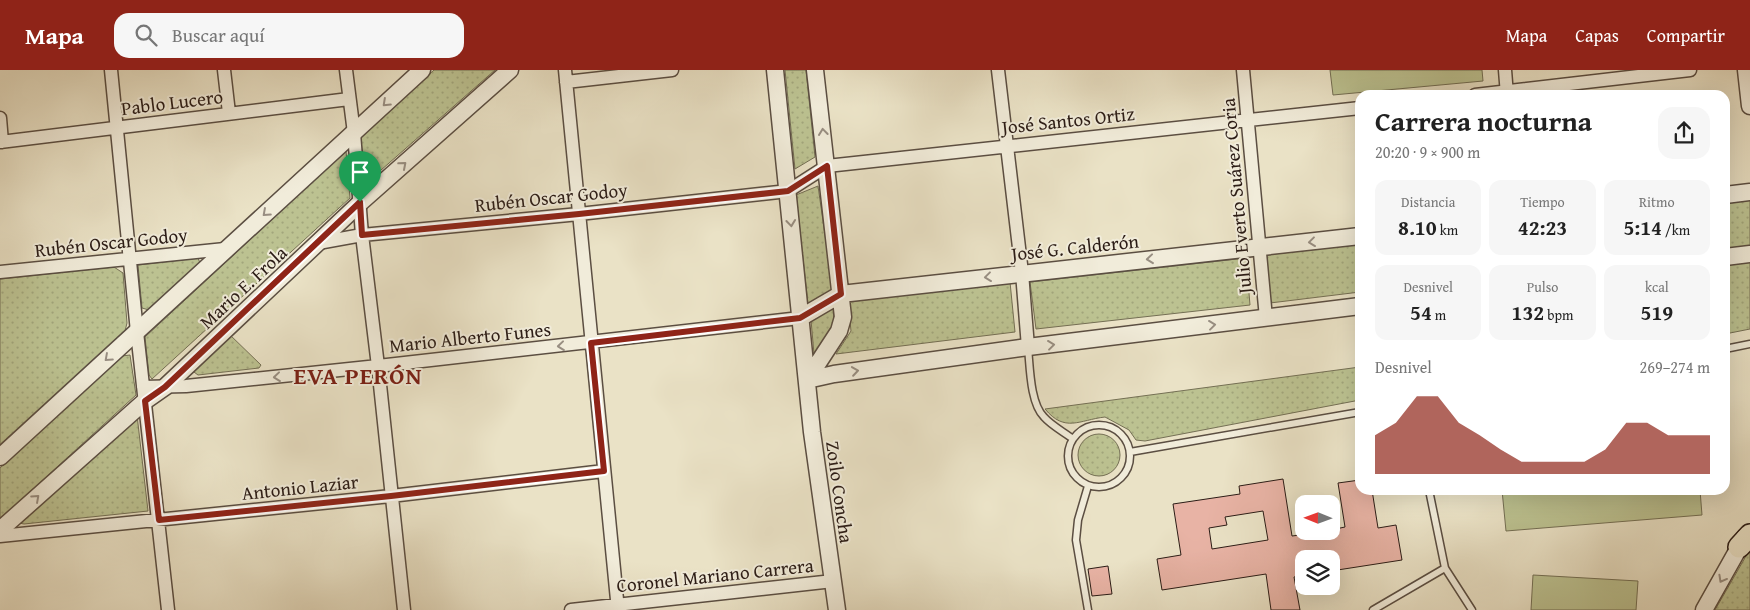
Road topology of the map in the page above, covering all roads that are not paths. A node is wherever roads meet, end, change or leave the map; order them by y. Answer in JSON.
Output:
{"nodes":[{"id":1,"x":111,"y":70,"type":"edge"},
{"id":2,"x":224,"y":70,"type":"edge"},
{"id":3,"x":346,"y":70,"type":"edge"},
{"id":4,"x":422,"y":70,"type":"edge"},
{"id":5,"x":510,"y":70,"type":"edge"},
{"id":6,"x":672,"y":70,"type":"edge"},
{"id":7,"x":775,"y":70,"type":"edge"},
{"id":8,"x":815,"y":70,"type":"edge"},
{"id":9,"x":998,"y":70,"type":"edge"},
{"id":10,"x":1243,"y":70,"type":"edge"},
{"id":11,"x":1505,"y":70,"type":"edge"},
{"id":12,"x":1690,"y":70,"type":"edge"},
{"id":13,"x":1746,"y":70,"type":"edge"},
{"id":14,"x":565,"y":76,"type":"edge"},
{"id":15,"x":1507,"y":90,"type":"edge"},
{"id":16,"x":1531,"y":90,"type":"edge"},
{"id":17,"x":349,"y":99,"type":"junction"},
{"id":18,"x":1750,"y":106,"type":"edge"},
{"id":19,"x":1355,"y":109,"type":"edge"},
{"id":20,"x":229,"y":114,"type":"junction"},
{"id":21,"x":0,"y":118,"type":"edge"},
{"id":22,"x":1248,"y":120,"type":"junction"},
{"id":23,"x":117,"y":128,"type":"junction"},
{"id":24,"x":354,"y":133,"type":"junction"},
{"id":25,"x":1,"y":142,"type":"edge"},
{"id":26,"x":1006,"y":146,"type":"junction"},
{"id":27,"x":827,"y":166,"type":"junction"},
{"id":28,"x":788,"y":191,"type":"junction"},
{"id":29,"x":1750,"y":192,"type":"edge"},
{"id":30,"x":1730,"y":194,"type":"edge"},
{"id":31,"x":360,"y":202,"type":"junction"},
{"id":32,"x":579,"y":214,"type":"junction"},
{"id":33,"x":362,"y":235,"type":"junction"},
{"id":34,"x":1355,"y":237,"type":"edge"},
{"id":35,"x":318,"y":243,"type":"junction"},
{"id":36,"x":1260,"y":248,"type":"junction"},
{"id":37,"x":225,"y":249,"type":"junction"},
{"id":38,"x":1750,"y":254,"type":"edge"},
{"id":39,"x":1730,"y":256,"type":"edge"},
{"id":40,"x":130,"y":259,"type":"junction"},
{"id":41,"x":0,"y":272,"type":"edge"},
{"id":42,"x":1022,"y":273,"type":"junction"},
{"id":43,"x":841,"y":294,"type":"junction"},
{"id":44,"x":1355,"y":307,"type":"edge"},
{"id":45,"x":800,"y":318,"type":"junction"},
{"id":46,"x":1266,"y":318,"type":"junction"},
{"id":47,"x":137,"y":332,"type":"junction"},
{"id":48,"x":591,"y":343,"type":"junction"},
{"id":49,"x":1750,"y":344,"type":"edge"},
{"id":50,"x":1028,"y":348,"type":"junction"},
{"id":51,"x":1730,"y":348,"type":"edge"},
{"id":52,"x":378,"y":366,"type":"junction"},
{"id":53,"x":807,"y":380,"type":"junction"},
{"id":54,"x":165,"y":387,"type":"junction"},
{"id":55,"x":144,"y":394,"type":"junction"},
{"id":56,"x":1355,"y":413,"type":"edge"},
{"id":57,"x":1073,"y":439,"type":"junction"},
{"id":58,"x":1130,"y":452,"type":"junction"},
{"id":59,"x":0,"y":457,"type":"edge"},
{"id":60,"x":604,"y":471,"type":"junction"},
{"id":61,"x":1088,"y":486,"type":"junction"},
{"id":62,"x":1430,"y":495,"type":"edge"},
{"id":63,"x":391,"y":496,"type":"junction"},
{"id":64,"x":159,"y":520,"type":"junction"},
{"id":65,"x":1750,"y":529,"type":"edge"},
{"id":66,"x":0,"y":530,"type":"edge"},
{"id":67,"x":0,"y":536,"type":"edge"},
{"id":68,"x":1745,"y":541,"type":"edge"},
{"id":69,"x":1445,"y":568,"type":"junction"},
{"id":70,"x":833,"y":581,"type":"junction"},
{"id":71,"x":618,"y":607,"type":"edge"},
{"id":72,"x":168,"y":610,"type":"edge"},
{"id":73,"x":404,"y":610,"type":"edge"},
{"id":74,"x":572,"y":610,"type":"edge"},
{"id":75,"x":838,"y":610,"type":"edge"},
{"id":76,"x":1088,"y":610,"type":"edge"},
{"id":77,"x":1373,"y":610,"type":"edge"},
{"id":78,"x":1472,"y":610,"type":"edge"},
{"id":79,"x":1704,"y":610,"type":"edge"}],
"edges":[{"from":1,"to":23,"type":"street"},
{"from":2,"to":20,"type":"street"},
{"from":3,"to":17,"type":"street"},
{"from":4,"to":24,"type":"street","name":"Mario E. Frola","one_way":true},
{"from":31,"to":5,"type":"street","name":"Mario E. Frola","one_way":true},
{"from":6,"to":14,"type":"street"},
{"from":7,"to":28,"type":"street","name":"Zoilo Concha"},
{"from":27,"to":8,"type":"street","one_way":true},
{"from":9,"to":26,"type":"street"},
{"from":10,"to":22,"type":"street","name":"Julio Everto Suárez Coria"},
{"from":11,"to":15,"type":"street"},
{"from":12,"to":16,"type":"street"},
{"from":13,"to":18,"type":"street"},
{"from":14,"to":32,"type":"street"},
{"from":17,"to":20,"type":"street","name":"Pablo Lucero"},
{"from":17,"to":24,"type":"street"},
{"from":19,"to":22,"type":"street","name":"José Santos Ortiz"},
{"from":20,"to":23,"type":"street","name":"Pablo Lucero"},
{"from":21,"to":25,"type":"street"},
{"from":22,"to":26,"type":"street","name":"José Santos Ortiz"},
{"from":22,"to":36,"type":"street","name":"Julio Everto Suárez Coria"},
{"from":23,"to":25,"type":"street","name":"Pablo Lucero"},
{"from":23,"to":40,"type":"street"},
{"from":24,"to":31,"type":"street"},
{"from":24,"to":37,"type":"street","name":"Mario E. Frola","one_way":true},
{"from":26,"to":27,"type":"street","name":"José Santos Ortiz"},
{"from":26,"to":42,"type":"street"},
{"from":27,"to":28,"type":"street","name":"José Santos Ortiz"},
{"from":27,"to":43,"type":"street"},
{"from":28,"to":32,"type":"street","name":"Rubén Oscar Godoy"},
{"from":28,"to":45,"type":"street","name":"Zoilo Concha","one_way":true},
{"from":29,"to":30,"type":"street"},
{"from":31,"to":33,"type":"street"},
{"from":31,"to":35,"type":"street","name":"Mario E. Frola"},
{"from":32,"to":33,"type":"street","name":"Rubén Oscar Godoy"},
{"from":32,"to":48,"type":"street"},
{"from":33,"to":35,"type":"street","name":"Rubén Oscar Godoy"},
{"from":33,"to":52,"type":"street"},
{"from":34,"to":36,"type":"street","name":"José G. Calderón","one_way":true},
{"from":35,"to":54,"type":"street","name":"Mario E. Frola"},
{"from":36,"to":42,"type":"street","name":"José G. Calderón","one_way":true},
{"from":36,"to":46,"type":"street","name":"Julio Everto Suárez Coria"},
{"from":37,"to":40,"type":"street","name":"Rubén Oscar Godoy"},
{"from":37,"to":47,"type":"street","name":"Mario E. Frola"},
{"from":38,"to":39,"type":"street"},
{"from":40,"to":41,"type":"street","name":"Rubén Oscar Godoy"},
{"from":40,"to":47,"type":"street"},
{"from":42,"to":43,"type":"street","name":"José G. Calderón","one_way":true},
{"from":42,"to":50,"type":"street"},
{"from":43,"to":45,"type":"street","name":"José G. Calderón"},
{"from":43,"to":53,"type":"street"},
{"from":44,"to":46,"type":"street"},
{"from":45,"to":48,"type":"street","name":"Mario Alberto Funes"},
{"from":45,"to":53,"type":"street","name":"Zoilo Concha"},
{"from":50,"to":46,"type":"street","one_way":true},
{"from":47,"to":55,"type":"street"},
{"from":47,"to":59,"type":"street","name":"Mario E. Frola","one_way":true},
{"from":48,"to":52,"type":"street","name":"Mario Alberto Funes","one_way":true},
{"from":48,"to":60,"type":"street"},
{"from":49,"to":51,"type":"lane"},
{"from":53,"to":50,"type":"street","one_way":true},
{"from":50,"to":57,"type":"lane"},
{"from":52,"to":54,"type":"street","name":"Mario Alberto Funes","one_way":true},
{"from":52,"to":63,"type":"street"},
{"from":53,"to":70,"type":"street","name":"Zoilo Concha"},
{"from":54,"to":55,"type":"street","name":"Mario E. Frola"},
{"from":55,"to":64,"type":"street"},
{"from":66,"to":55,"type":"street","name":"Mario E. Frola","one_way":true},
{"from":56,"to":58,"type":"lane"},
{"from":57,"to":58,"type":"lane"},
{"from":57,"to":61,"type":"lane"},
{"from":58,"to":61,"type":"lane"},
{"from":60,"to":63,"type":"street","name":"Antonio Laziar"},
{"from":60,"to":71,"type":"street"},
{"from":61,"to":76,"type":"lane"},
{"from":62,"to":69,"type":"lane"},
{"from":63,"to":64,"type":"street","name":"Antonio Laziar"},
{"from":63,"to":73,"type":"street"},
{"from":64,"to":67,"type":"street","name":"Antonio Laziar"},
{"from":64,"to":72,"type":"street"},
{"from":65,"to":68,"type":"street"},
{"from":68,"to":79,"type":"street","one_way":true},
{"from":69,"to":77,"type":"lane"},
{"from":69,"to":78,"type":"lane"},
{"from":70,"to":71,"type":"street","name":"Coronel Mariano Carrera"},
{"from":70,"to":75,"type":"street","name":"Zoilo Concha"},
{"from":71,"to":74,"type":"street","name":"Coronel Mariano Carrera"}]}
